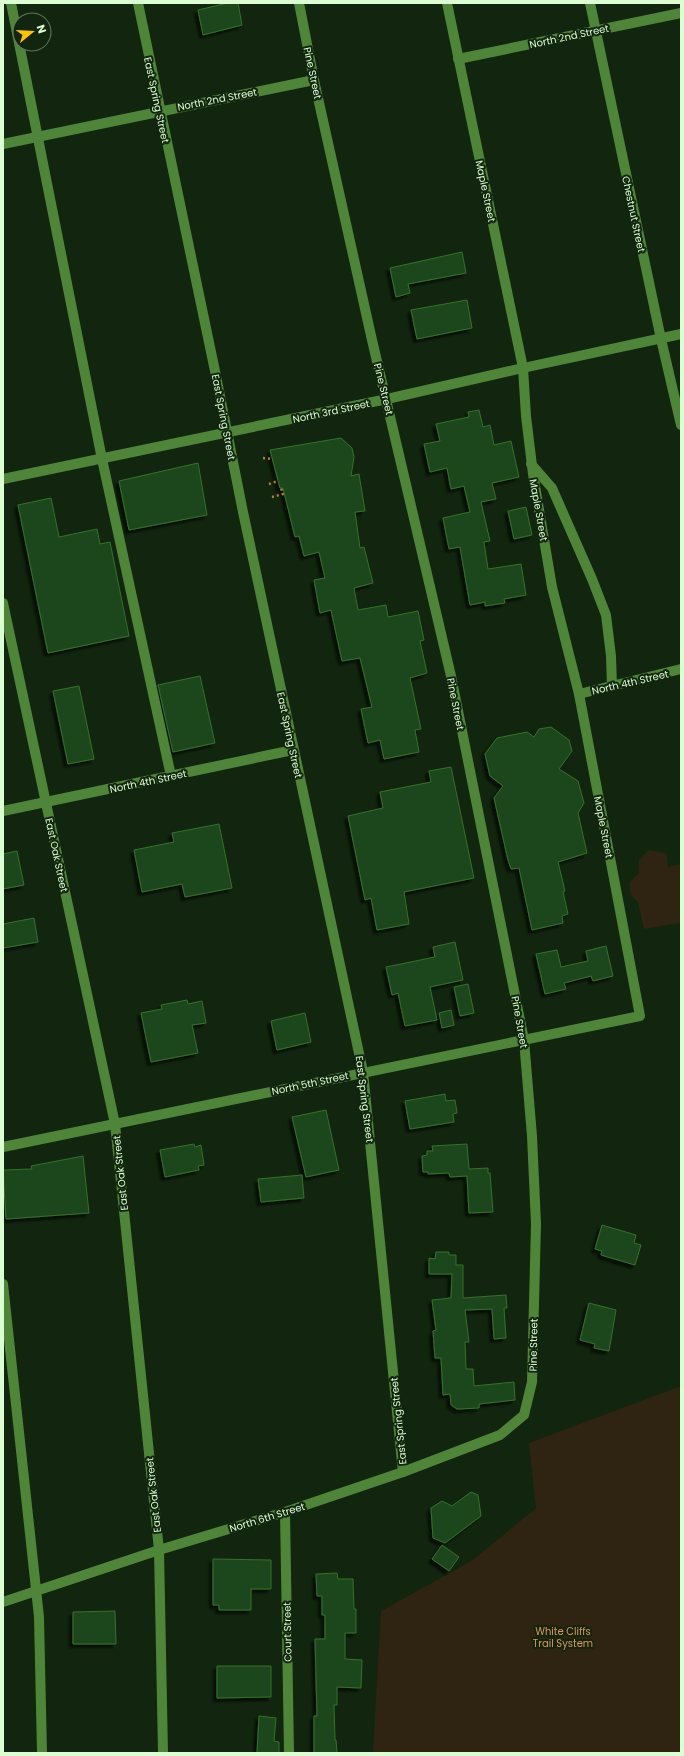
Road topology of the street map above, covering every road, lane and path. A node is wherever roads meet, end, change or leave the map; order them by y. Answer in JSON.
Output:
{"nodes":[{"id":1,"x":11,"y":3,"type":"edge"},
{"id":2,"x":138,"y":3,"type":"edge"},
{"id":3,"x":299,"y":3,"type":"edge"},
{"id":4,"x":447,"y":3,"type":"edge"},
{"id":5,"x":590,"y":3,"type":"edge"},
{"id":6,"x":681,"y":13,"type":"edge"},
{"id":7,"x":596,"y":30,"type":"junction"},
{"id":8,"x":458,"y":59,"type":"junction"},
{"id":9,"x":314,"y":80,"type":"junction"},
{"id":10,"x":159,"y":111,"type":"junction"},
{"id":11,"x":38,"y":136,"type":"junction"},
{"id":12,"x":3,"y":144,"type":"edge"},
{"id":13,"x":681,"y":334,"type":"edge"},
{"id":14,"x":661,"y":339,"type":"junction"},
{"id":15,"x":523,"y":368,"type":"junction"},
{"id":16,"x":387,"y":399,"type":"junction"},
{"id":17,"x":681,"y":425,"type":"edge"},
{"id":18,"x":227,"y":433,"type":"junction"},
{"id":19,"x":263,"y":458,"type":"dead end"},
{"id":20,"x":102,"y":459,"type":"junction"},
{"id":21,"x":273,"y":459,"type":"dead end"},
{"id":22,"x":531,"y":464,"type":"junction"},
{"id":23,"x":3,"y":479,"type":"edge"},
{"id":24,"x":278,"y":480,"type":"dead end"},
{"id":25,"x":269,"y":484,"type":"dead end"},
{"id":26,"x":281,"y":488,"type":"dead end"},
{"id":27,"x":272,"y":497,"type":"dead end"},
{"id":28,"x":3,"y":603,"type":"edge"},
{"id":29,"x":681,"y":670,"type":"edge"},
{"id":30,"x":612,"y":686,"type":"junction"},
{"id":31,"x":579,"y":694,"type":"junction"},
{"id":32,"x":293,"y":750,"type":"junction"},
{"id":33,"x":172,"y":776,"type":"junction"},
{"id":34,"x":46,"y":802,"type":"junction"},
{"id":35,"x":3,"y":811,"type":"edge"},
{"id":36,"x":640,"y":1016,"type":"joint"},
{"id":37,"x":524,"y":1040,"type":"junction"},
{"id":38,"x":363,"y":1072,"type":"junction"},
{"id":39,"x":115,"y":1124,"type":"junction"},
{"id":40,"x":3,"y":1147,"type":"edge"},
{"id":41,"x":3,"y":1284,"type":"edge"},
{"id":42,"x":524,"y":1415,"type":"joint"},
{"id":43,"x":403,"y":1472,"type":"junction"},
{"id":44,"x":285,"y":1512,"type":"junction"},
{"id":45,"x":159,"y":1550,"type":"junction"},
{"id":46,"x":36,"y":1591,"type":"junction"},
{"id":47,"x":3,"y":1602,"type":"edge"},
{"id":48,"x":42,"y":1753,"type":"edge"},
{"id":49,"x":163,"y":1753,"type":"edge"},
{"id":50,"x":289,"y":1753,"type":"edge"}],
"edges":[{"from":1,"to":11,"type":"street"},
{"from":2,"to":10,"type":"street","name":"East Spring Street"},
{"from":3,"to":9,"type":"street","name":"Pine Street"},
{"from":4,"to":8,"type":"street","name":"Maple Street"},
{"from":5,"to":7,"type":"street","name":"Chestnut Street"},
{"from":6,"to":7,"type":"street","name":"North 2nd Street"},
{"from":7,"to":8,"type":"street","name":"North 2nd Street"},
{"from":7,"to":14,"type":"street","name":"Chestnut Street"},
{"from":8,"to":15,"type":"street","name":"Maple Street"},
{"from":9,"to":10,"type":"street","name":"North 2nd Street"},
{"from":9,"to":16,"type":"street","name":"Pine Street"},
{"from":10,"to":11,"type":"street","name":"North 2nd Street"},
{"from":10,"to":18,"type":"street","name":"East Spring Street"},
{"from":11,"to":12,"type":"street","name":"North 2nd Street"},
{"from":11,"to":20,"type":"street"},
{"from":13,"to":14,"type":"street","name":"North 3rd Street"},
{"from":14,"to":15,"type":"street","name":"North 3rd Street"},
{"from":14,"to":17,"type":"street","name":"Chestnut Street"},
{"from":15,"to":16,"type":"street","name":"North 3rd Street"},
{"from":15,"to":22,"type":"street","name":"Maple Street"},
{"from":16,"to":18,"type":"street","name":"North 3rd Street"},
{"from":16,"to":37,"type":"street","name":"Pine Street"},
{"from":18,"to":20,"type":"street","name":"North 3rd Street"},
{"from":18,"to":32,"type":"street","name":"East Spring Street"},
{"from":19,"to":21,"type":"path"},
{"from":20,"to":23,"type":"street","name":"North 3rd Street"},
{"from":20,"to":33,"type":"street"},
{"from":22,"to":30,"type":"street"},
{"from":22,"to":31,"type":"street","name":"Maple Street"},
{"from":24,"to":25,"type":"path"},
{"from":26,"to":27,"type":"path"},
{"from":28,"to":34,"type":"street","name":"East Oak Street"},
{"from":29,"to":30,"type":"street","name":"North 4th Street"},
{"from":30,"to":31,"type":"street","name":"North 4th Street"},
{"from":31,"to":36,"type":"street","name":"Maple Street"},
{"from":32,"to":33,"type":"street","name":"North 4th Street"},
{"from":32,"to":38,"type":"street","name":"East Spring Street"},
{"from":33,"to":34,"type":"street","name":"North 4th Street"},
{"from":34,"to":35,"type":"street","name":"North 4th Street"},
{"from":34,"to":39,"type":"street","name":"East Oak Street"},
{"from":36,"to":37,"type":"street","name":"North 5th Street"},
{"from":37,"to":38,"type":"street","name":"North 5th Street"},
{"from":37,"to":42,"type":"street","name":"Pine Street"},
{"from":38,"to":39,"type":"street","name":"North 5th Street"},
{"from":38,"to":43,"type":"street","name":"East Spring Street"},
{"from":39,"to":40,"type":"street","name":"North 5th Street"},
{"from":39,"to":45,"type":"street","name":"East Oak Street"},
{"from":41,"to":46,"type":"street"},
{"from":42,"to":43,"type":"street","name":"North 6th Street"},
{"from":43,"to":44,"type":"street","name":"North 6th Street"},
{"from":44,"to":45,"type":"street","name":"North 6th Street"},
{"from":44,"to":50,"type":"street","name":"Court Street"},
{"from":45,"to":46,"type":"street","name":"North 6th Street"},
{"from":45,"to":49,"type":"street","name":"East Oak Street"},
{"from":46,"to":47,"type":"street","name":"North 6th Street"},
{"from":46,"to":48,"type":"street"}]}
